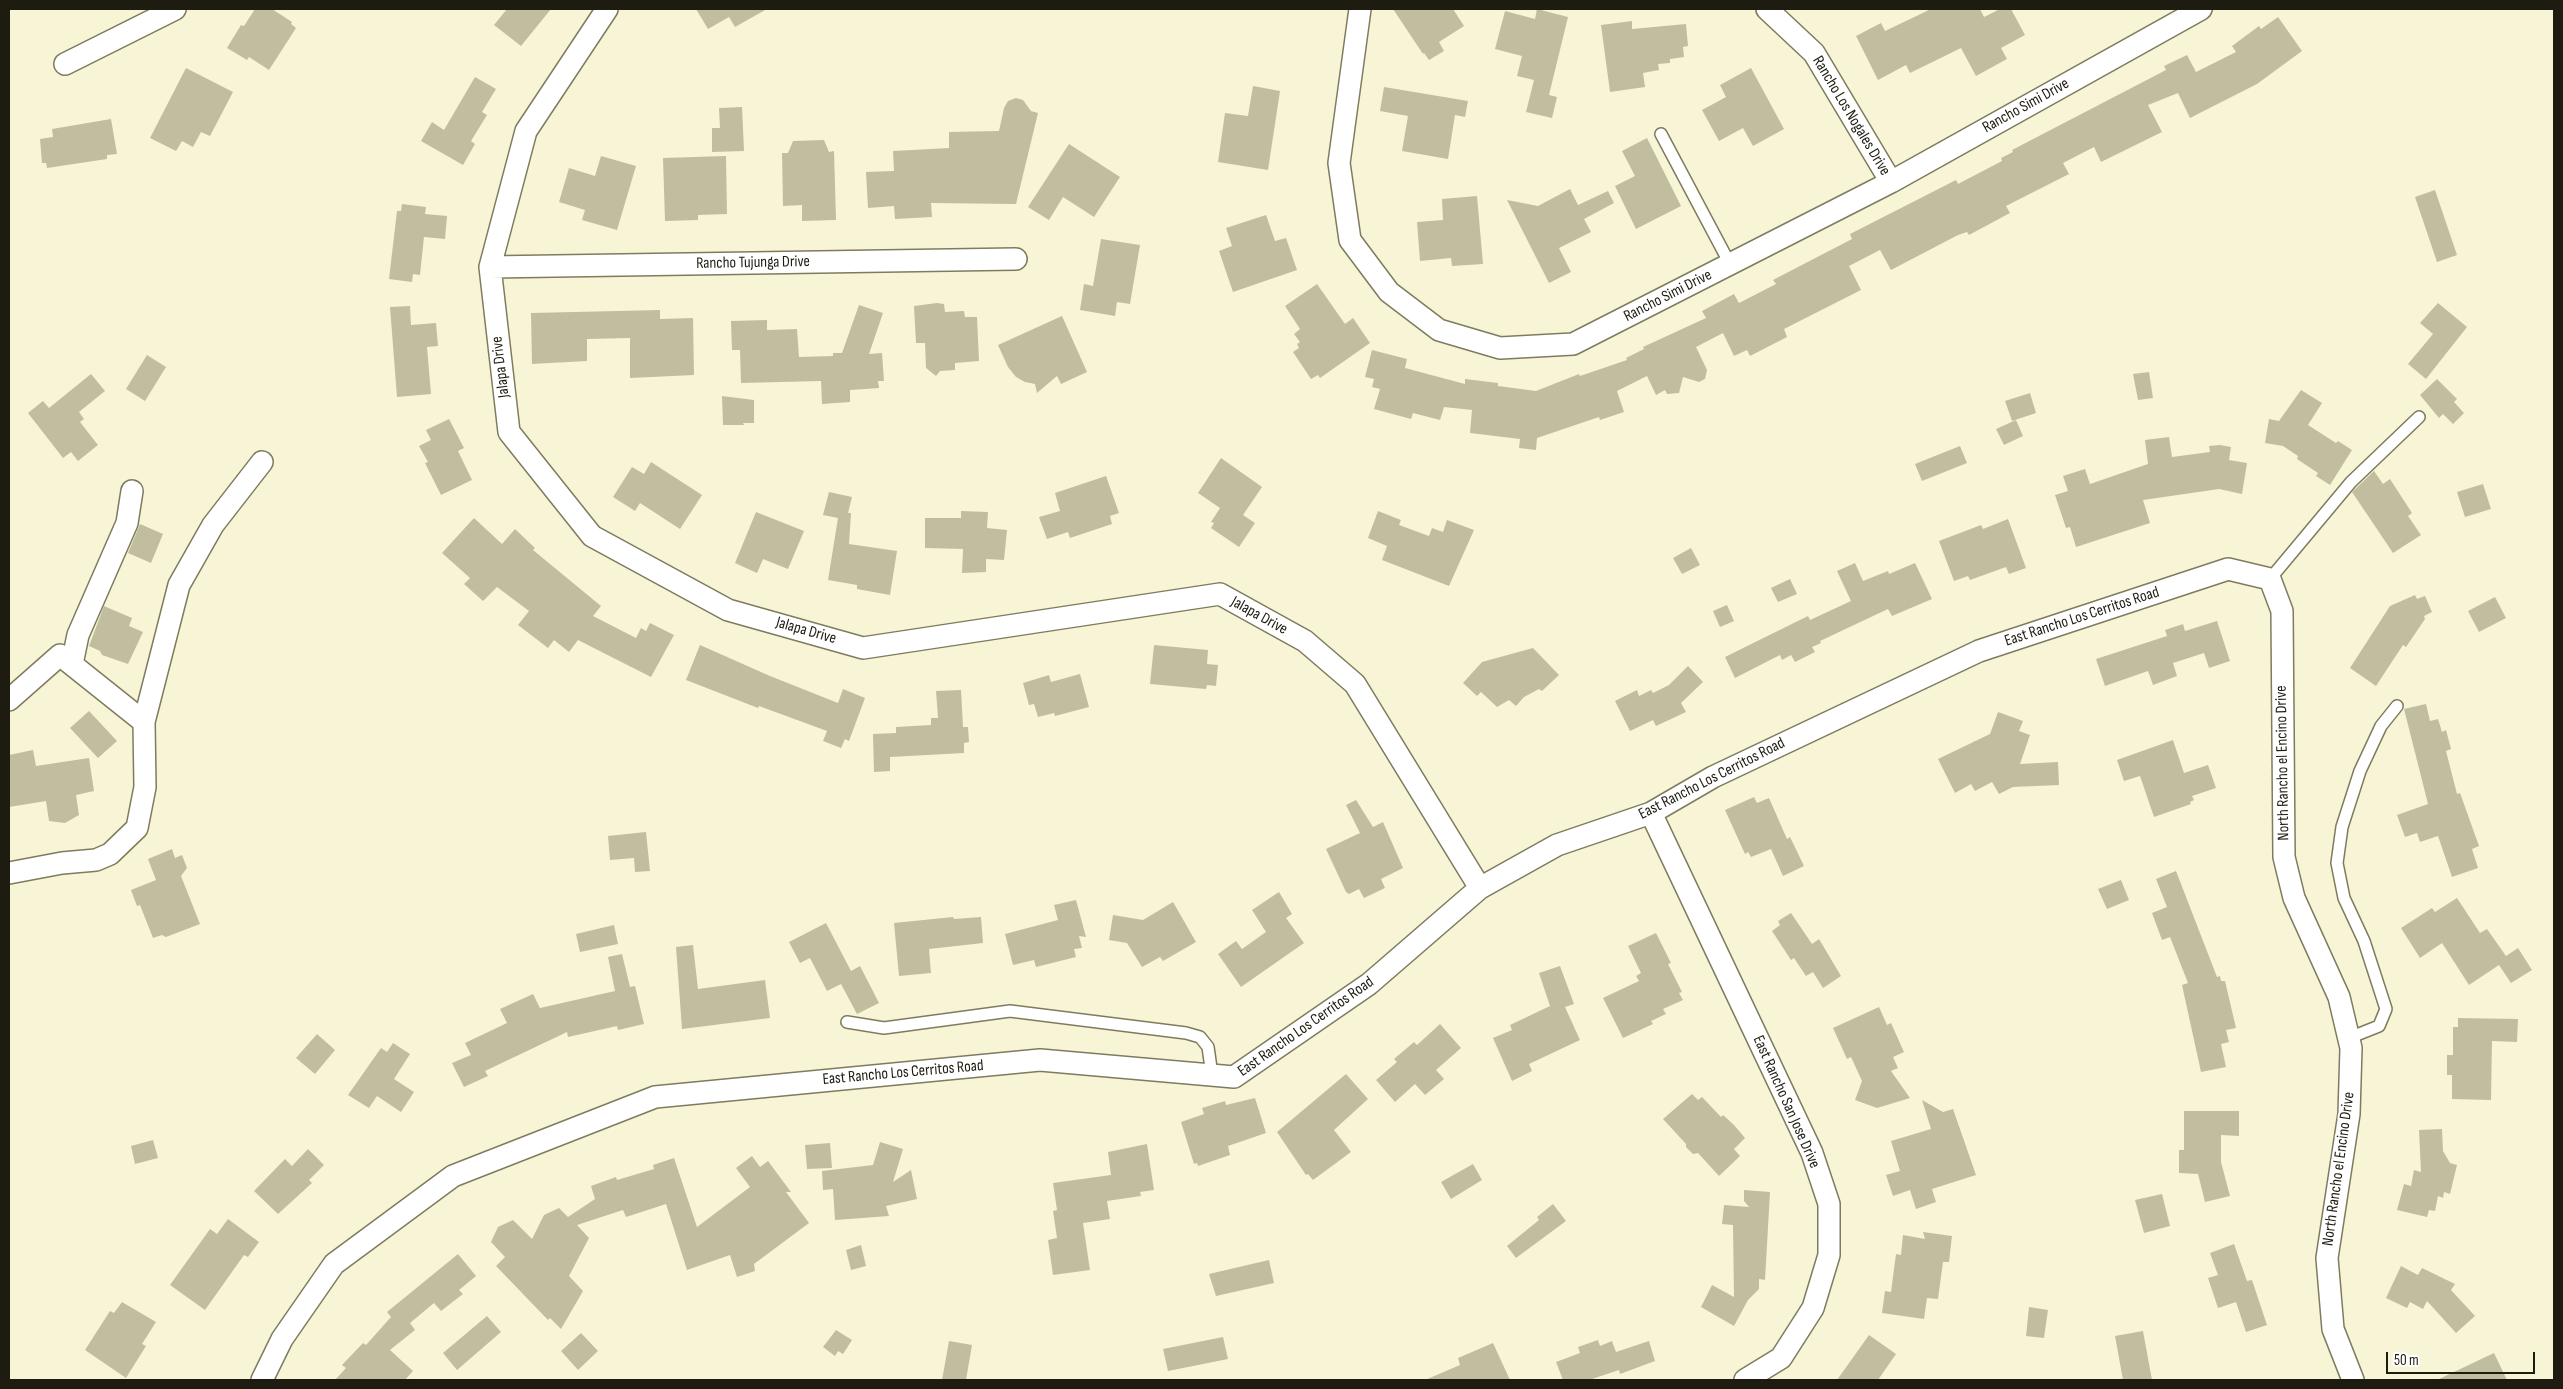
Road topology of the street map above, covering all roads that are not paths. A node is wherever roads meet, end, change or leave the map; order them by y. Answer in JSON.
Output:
{"nodes":[{"id":1,"x":175,"y":9,"type":"edge"},
{"id":2,"x":607,"y":9,"type":"edge"},
{"id":3,"x":1360,"y":9,"type":"edge"},
{"id":4,"x":1767,"y":9,"type":"edge"},
{"id":5,"x":2201,"y":9,"type":"edge"},
{"id":6,"x":64,"y":64,"type":"dead end"},
{"id":7,"x":1661,"y":134,"type":"dead end"},
{"id":8,"x":1891,"y":182,"type":"junction"},
{"id":9,"x":1016,"y":259,"type":"dead end"},
{"id":10,"x":1730,"y":264,"type":"junction"},
{"id":11,"x":490,"y":267,"type":"junction"},
{"id":12,"x":2419,"y":417,"type":"dead end"},
{"id":13,"x":262,"y":462,"type":"dead end"},
{"id":14,"x":132,"y":491,"type":"dead end"},
{"id":15,"x":2270,"y":579,"type":"junction"},
{"id":16,"x":72,"y":664,"type":"junction"},
{"id":17,"x":9,"y":700,"type":"edge"},
{"id":18,"x":2397,"y":706,"type":"dead end"},
{"id":19,"x":144,"y":722,"type":"junction"},
{"id":20,"x":1651,"y":813,"type":"junction"},
{"id":21,"x":9,"y":873,"type":"edge"},
{"id":22,"x":1480,"y":888,"type":"junction"},
{"id":23,"x":847,"y":1022,"type":"dead end"},
{"id":24,"x":2349,"y":1038,"type":"junction"},
{"id":25,"x":1212,"y":1075,"type":"junction"},
{"id":26,"x":262,"y":1380,"type":"edge"},
{"id":27,"x":1745,"y":1380,"type":"edge"},
{"id":28,"x":2353,"y":1380,"type":"edge"}],
"edges":[{"from":1,"to":6,"type":"street"},
{"from":2,"to":11,"type":"street","name":"Jalapa Drive"},
{"from":3,"to":10,"type":"street","name":"Rancho Simi Drive"},
{"from":4,"to":8,"type":"street","name":"Rancho Los Nogales Drive"},
{"from":5,"to":8,"type":"street","name":"Rancho Simi Drive"},
{"from":7,"to":10,"type":"lane"},
{"from":8,"to":10,"type":"street","name":"Rancho Simi Drive"},
{"from":9,"to":11,"type":"street","name":"Rancho Tujunga Drive"},
{"from":11,"to":22,"type":"street","name":"Jalapa Drive"},
{"from":12,"to":15,"type":"lane"},
{"from":13,"to":19,"type":"street"},
{"from":14,"to":16,"type":"street"},
{"from":15,"to":20,"type":"street","name":"East Rancho Los Cerritos Road"},
{"from":15,"to":24,"type":"street","name":"North Rancho el Encino Drive"},
{"from":16,"to":17,"type":"street"},
{"from":16,"to":19,"type":"street"},
{"from":18,"to":24,"type":"lane"},
{"from":19,"to":21,"type":"street"},
{"from":20,"to":22,"type":"street","name":"East Rancho Los Cerritos Road"},
{"from":20,"to":27,"type":"street","name":"East Rancho San Jose Drive"},
{"from":22,"to":25,"type":"street","name":"East Rancho Los Cerritos Road"},
{"from":23,"to":25,"type":"lane"},
{"from":24,"to":28,"type":"street","name":"North Rancho el Encino Drive"},
{"from":25,"to":26,"type":"street","name":"East Rancho Los Cerritos Road"}]}
